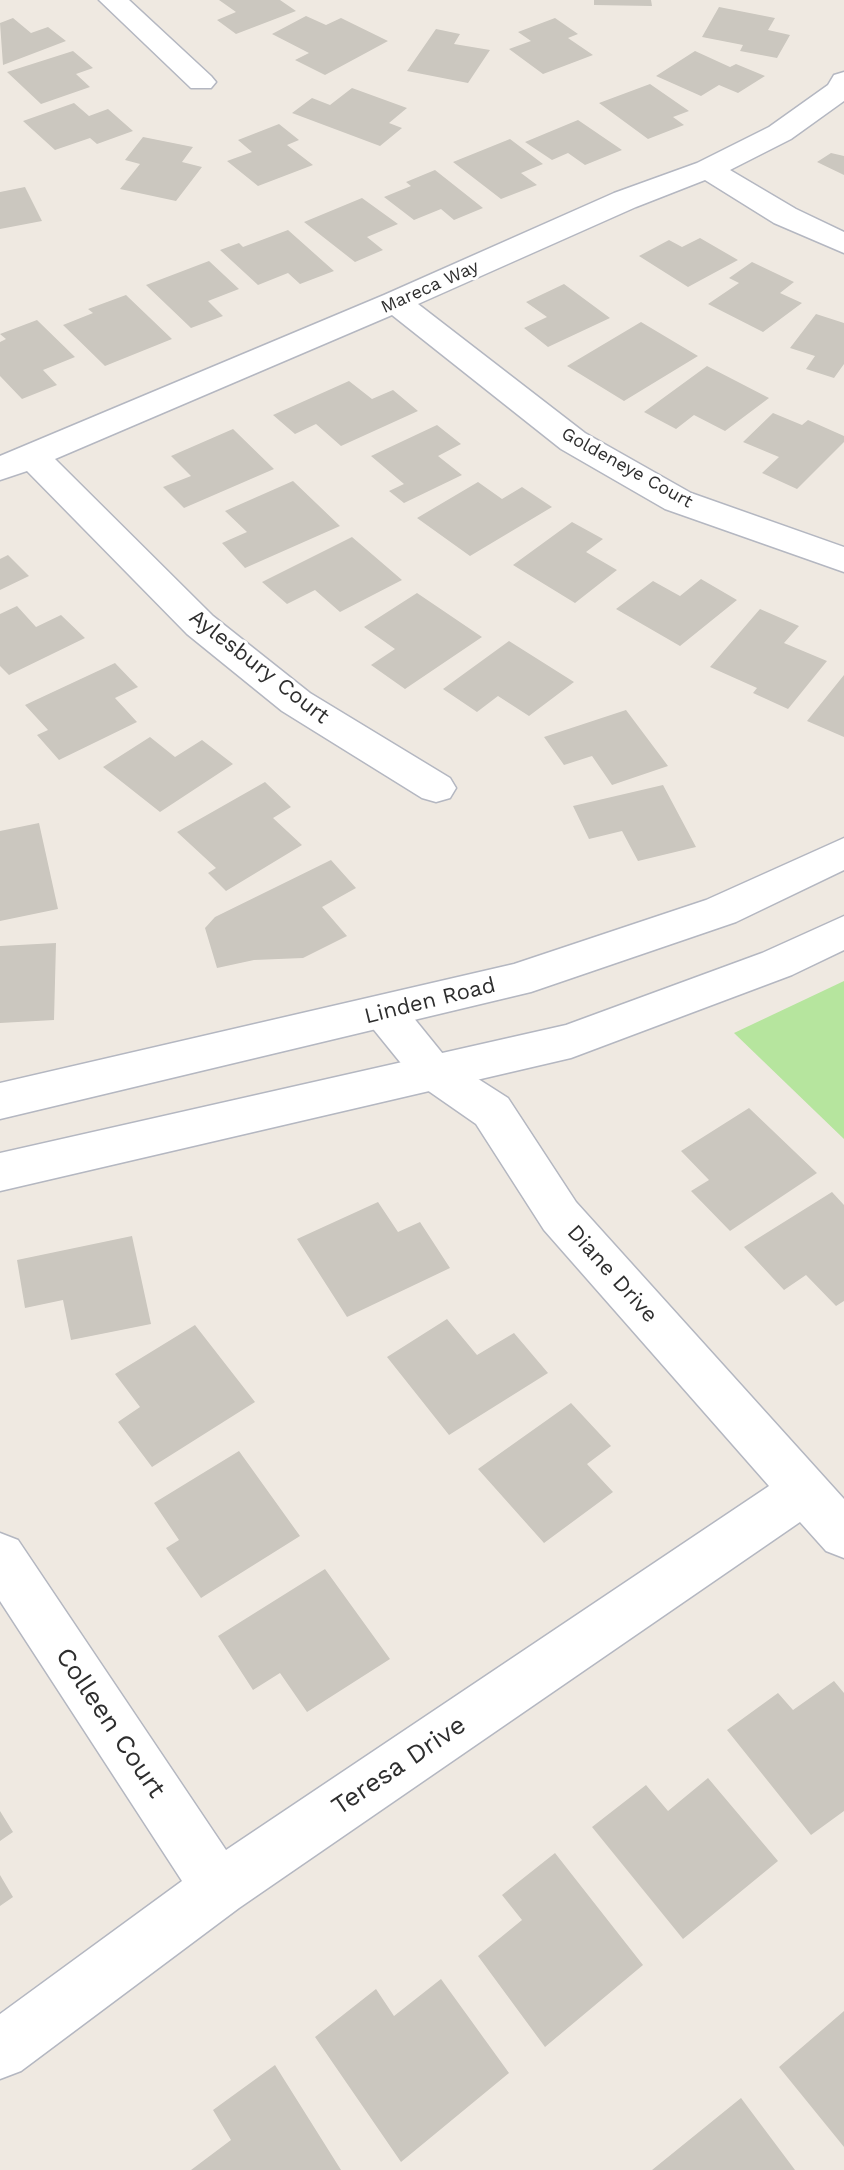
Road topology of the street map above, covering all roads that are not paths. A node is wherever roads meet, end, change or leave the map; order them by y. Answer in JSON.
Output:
{"nodes":[{"id":1,"x":113,"y":0,"type":"edge"},
{"id":2,"x":844,"y":81,"type":"edge"},
{"id":3,"x":201,"y":82,"type":"dead end"},
{"id":4,"x":708,"y":169,"type":"junction"},
{"id":5,"x":844,"y":244,"type":"edge"},
{"id":6,"x":395,"y":302,"type":"junction"},
{"id":7,"x":16,"y":462,"type":"edge"},
{"id":8,"x":844,"y":560,"type":"edge"},
{"id":9,"x":436,"y":788,"type":"dead end"},
{"id":10,"x":844,"y":853,"type":"edge"},
{"id":11,"x":844,"y":932,"type":"edge"},
{"id":12,"x":385,"y":1013,"type":"junction"},
{"id":13,"x":432,"y":1071,"type":"junction"},
{"id":14,"x":0,"y":1101,"type":"edge"},
{"id":15,"x":0,"y":1172,"type":"edge"},
{"id":16,"x":804,"y":1491,"type":"junction"},
{"id":17,"x":844,"y":1535,"type":"edge"},
{"id":18,"x":0,"y":1557,"type":"edge"},
{"id":19,"x":219,"y":1888,"type":"junction"},
{"id":20,"x":0,"y":2050,"type":"edge"}],
"edges":[{"from":1,"to":3,"type":"street"},
{"from":2,"to":4,"type":"street","name":"Mareca Way"},
{"from":4,"to":5,"type":"street"},
{"from":4,"to":6,"type":"street","name":"Mareca Way"},
{"from":6,"to":7,"type":"street","name":"Mareca Way"},
{"from":6,"to":8,"type":"street","name":"Goldeneye Court"},
{"from":7,"to":9,"type":"street","name":"Aylesbury Court"},
{"from":10,"to":12,"type":"street","name":"Linden Road"},
{"from":11,"to":13,"type":"street"},
{"from":12,"to":13,"type":"street","name":"Diane Drive"},
{"from":12,"to":14,"type":"street","name":"Linden Road"},
{"from":13,"to":15,"type":"street"},
{"from":13,"to":16,"type":"street","name":"Diane Drive"},
{"from":16,"to":17,"type":"street","name":"Diane Drive"},
{"from":16,"to":19,"type":"street","name":"Teresa Drive"},
{"from":18,"to":19,"type":"street","name":"Colleen Court"},
{"from":19,"to":20,"type":"street","name":"Teresa Drive"}]}
